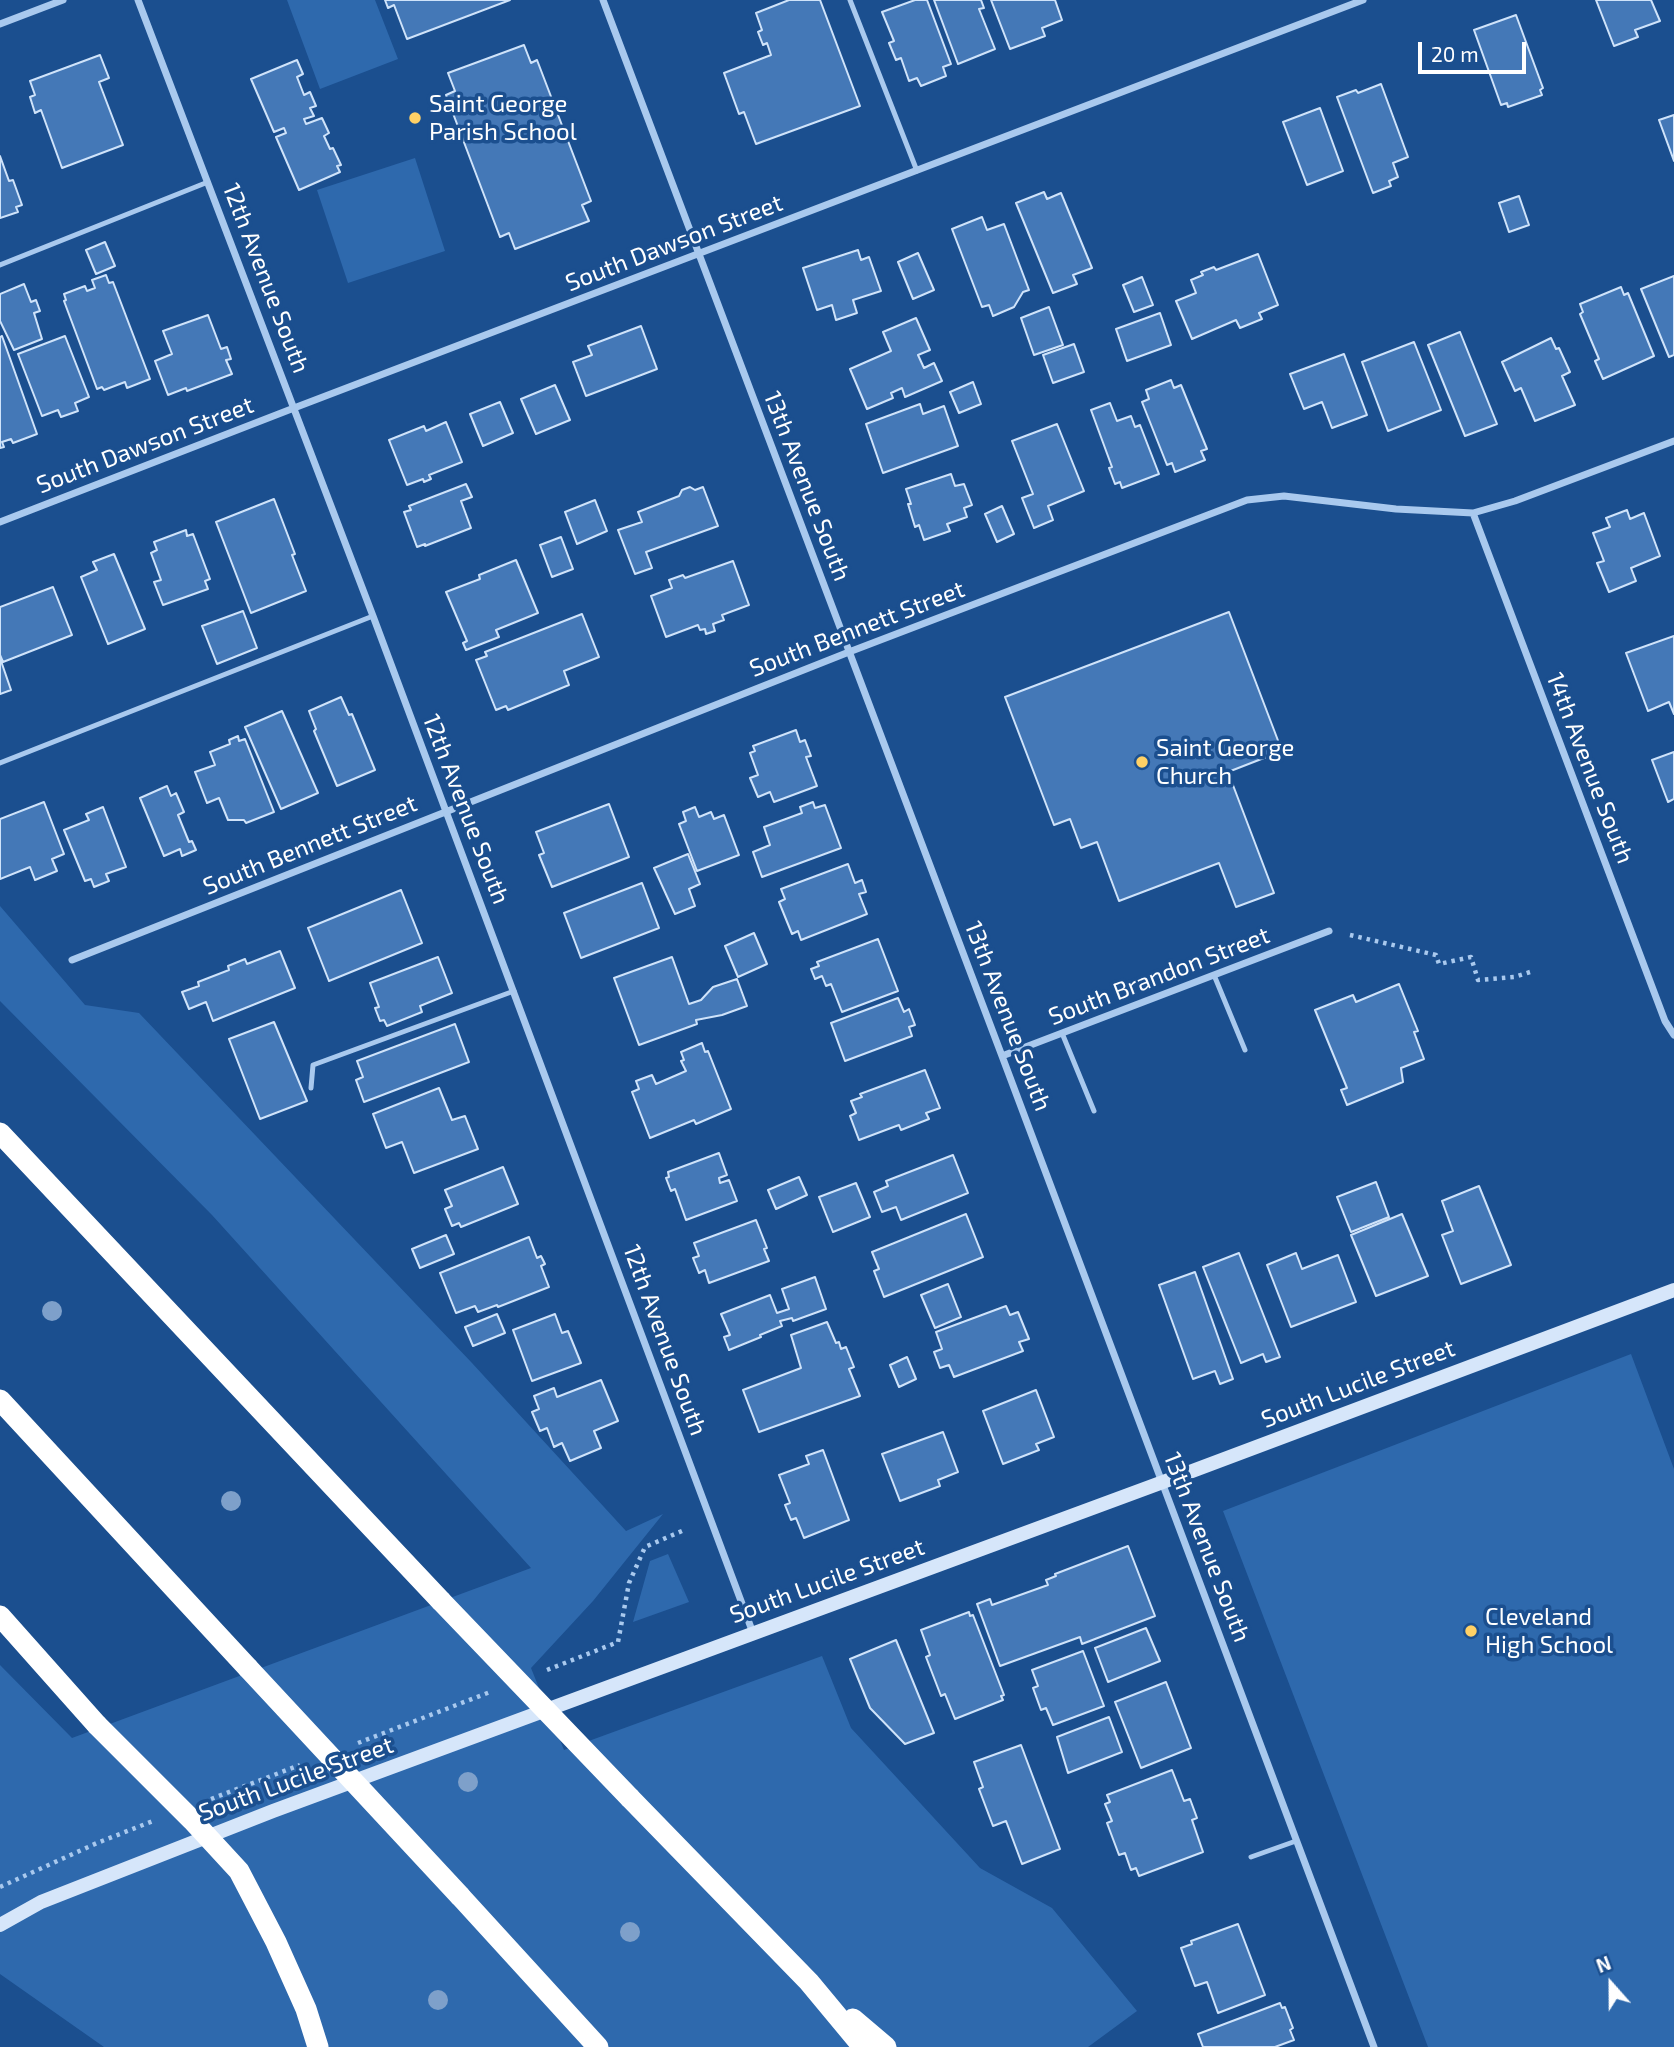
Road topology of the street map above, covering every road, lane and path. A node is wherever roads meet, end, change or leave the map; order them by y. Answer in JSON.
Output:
{"nodes":[{"id":1,"x":63,"y":0,"type":"edge"},
{"id":2,"x":138,"y":0,"type":"edge"},
{"id":3,"x":603,"y":0,"type":"edge"},
{"id":4,"x":850,"y":0,"type":"edge"},
{"id":5,"x":1363,"y":0,"type":"edge"},
{"id":6,"x":0,"y":24,"type":"edge"},
{"id":7,"x":916,"y":171,"type":"junction"},
{"id":8,"x":208,"y":182,"type":"junction"},
{"id":9,"x":699,"y":254,"type":"junction"},
{"id":10,"x":0,"y":265,"type":"edge"},
{"id":11,"x":294,"y":408,"type":"junction"},
{"id":12,"x":1674,"y":441,"type":"edge"},
{"id":13,"x":1473,"y":513,"type":"junction"},
{"id":14,"x":0,"y":522,"type":"edge"},
{"id":15,"x":373,"y":616,"type":"junction"},
{"id":16,"x":849,"y":652,"type":"junction"},
{"id":17,"x":0,"y":763,"type":"edge"},
{"id":18,"x":446,"y":811,"type":"junction"},
{"id":19,"x":1329,"y":931,"type":"joint"},
{"id":20,"x":72,"y":960,"type":"dead end"},
{"id":21,"x":1530,"y":972,"type":"dead end"},
{"id":22,"x":1214,"y":975,"type":"junction"},
{"id":23,"x":514,"y":990,"type":"junction"},
{"id":24,"x":1062,"y":1033,"type":"junction"},
{"id":25,"x":1674,"y":1035,"type":"edge"},
{"id":26,"x":1245,"y":1050,"type":"dead end"},
{"id":27,"x":1002,"y":1056,"type":"junction"},
{"id":28,"x":310,"y":1088,"type":"dead end"},
{"id":29,"x":1094,"y":1111,"type":"dead end"},
{"id":30,"x":0,"y":1133,"type":"edge"},
{"id":31,"x":1674,"y":1290,"type":"edge"},
{"id":32,"x":0,"y":1400,"type":"edge"},
{"id":33,"x":1163,"y":1482,"type":"junction"},
{"id":34,"x":682,"y":1531,"type":"dead end"},
{"id":35,"x":0,"y":1616,"type":"edge"},
{"id":36,"x":753,"y":1633,"type":"junction"},
{"id":37,"x":540,"y":1672,"type":"dead end"},
{"id":38,"x":501,"y":1688,"type":"dead end"},
{"id":39,"x":345,"y":1748,"type":"dead end"},
{"id":40,"x":306,"y":1763,"type":"dead end"},
{"id":41,"x":202,"y":1803,"type":"dead end"},
{"id":42,"x":163,"y":1818,"type":"dead end"},
{"id":43,"x":1296,"y":1841,"type":"junction"},
{"id":44,"x":1251,"y":1857,"type":"dead end"},
{"id":45,"x":0,"y":1887,"type":"edge"},
{"id":46,"x":0,"y":1925,"type":"edge"},
{"id":47,"x":809,"y":1982,"type":"junction"},
{"id":48,"x":318,"y":2047,"type":"edge"},
{"id":49,"x":598,"y":2047,"type":"edge"},
{"id":50,"x":863,"y":2047,"type":"edge"},
{"id":51,"x":886,"y":2047,"type":"edge"},
{"id":52,"x":1374,"y":2047,"type":"edge"}],
"edges":[{"from":1,"to":6,"type":"street"},
{"from":2,"to":8,"type":"street","name":"12th Avenue South"},
{"from":3,"to":9,"type":"street","name":"13th Avenue South"},
{"from":4,"to":7,"type":"lane"},
{"from":5,"to":7,"type":"street","name":"South Dawson Street"},
{"from":7,"to":9,"type":"street","name":"South Dawson Street"},
{"from":8,"to":10,"type":"lane"},
{"from":8,"to":11,"type":"street","name":"12th Avenue South"},
{"from":9,"to":11,"type":"street","name":"South Dawson Street"},
{"from":9,"to":16,"type":"street","name":"13th Avenue South"},
{"from":11,"to":14,"type":"street","name":"South Dawson Street"},
{"from":11,"to":15,"type":"street","name":"12th Avenue South"},
{"from":12,"to":13,"type":"street","name":"South Bennett Street"},
{"from":13,"to":16,"type":"street","name":"South Bennett Street"},
{"from":13,"to":25,"type":"street","name":"14th Avenue South"},
{"from":15,"to":17,"type":"lane"},
{"from":15,"to":18,"type":"street","name":"12th Avenue South"},
{"from":16,"to":18,"type":"street","name":"South Bennett Street"},
{"from":16,"to":27,"type":"street","name":"13th Avenue South"},
{"from":18,"to":20,"type":"street","name":"South Bennett Street"},
{"from":18,"to":23,"type":"street","name":"12th Avenue South"},
{"from":19,"to":21,"type":"path"},
{"from":19,"to":22,"type":"street","name":"South Brandon Street"},
{"from":22,"to":24,"type":"street","name":"South Brandon Street"},
{"from":22,"to":26,"type":"lane"},
{"from":23,"to":28,"type":"lane"},
{"from":23,"to":36,"type":"street","name":"12th Avenue South"},
{"from":24,"to":27,"type":"street","name":"South Brandon Street"},
{"from":24,"to":29,"type":"lane"},
{"from":27,"to":33,"type":"street","name":"13th Avenue South"},
{"from":30,"to":47,"type":"highway","bridge":true},
{"from":31,"to":33,"type":"street","name":"South Lucile Street"},
{"from":32,"to":49,"type":"highway","bridge":true},
{"from":33,"to":36,"type":"street","name":"South Lucile Street"},
{"from":33,"to":43,"type":"street","name":"13th Avenue South"},
{"from":34,"to":37,"type":"path"},
{"from":35,"to":48,"type":"highway","bridge":true},
{"from":36,"to":46,"type":"street","name":"South Lucile Street"},
{"from":38,"to":39,"type":"path"},
{"from":40,"to":41,"type":"path"},
{"from":42,"to":45,"type":"path"},
{"from":43,"to":44,"type":"lane"},
{"from":43,"to":52,"type":"street","name":"13th Avenue South"},
{"from":47,"to":50,"type":"highway"},
{"from":47,"to":51,"type":"highway"}]}
